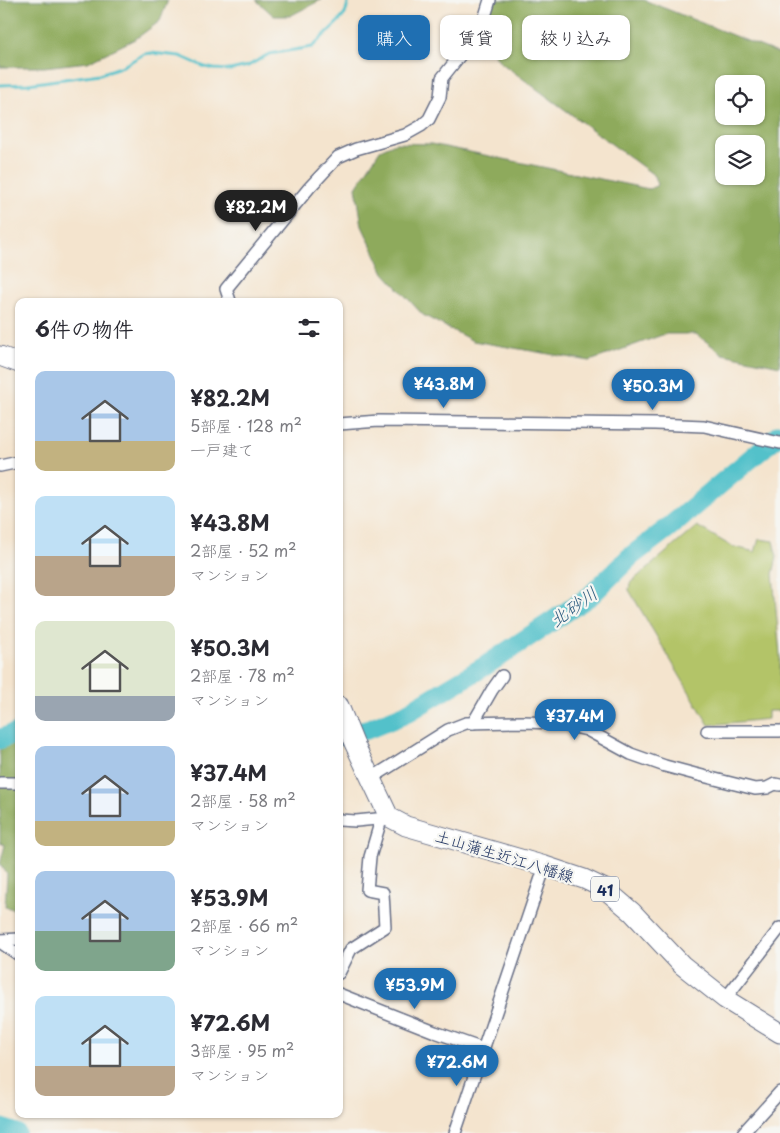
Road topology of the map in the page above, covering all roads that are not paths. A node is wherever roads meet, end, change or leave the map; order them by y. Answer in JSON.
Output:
{"nodes":[{"id":1,"x":490,"y":0,"type":"edge"},
{"id":2,"x":229,"y":298,"type":"edge"},
{"id":3,"x":0,"y":356,"type":"edge"},
{"id":4,"x":15,"y":362,"type":"edge"},
{"id":5,"x":343,"y":424,"type":"edge"},
{"id":6,"x":780,"y":443,"type":"edge"},
{"id":7,"x":15,"y":463,"type":"edge"},
{"id":8,"x":0,"y":466,"type":"edge"},
{"id":9,"x":502,"y":676,"type":"dead end"},
{"id":10,"x":343,"y":718,"type":"edge"},
{"id":11,"x":473,"y":723,"type":"junction"},
{"id":12,"x":707,"y":731,"type":"dead end"},
{"id":13,"x":780,"y":731,"type":"edge"},
{"id":14,"x":370,"y":779,"type":"junction"},
{"id":15,"x":0,"y":783,"type":"edge"},
{"id":16,"x":15,"y":783,"type":"edge"},
{"id":17,"x":780,"y":785,"type":"edge"},
{"id":18,"x":385,"y":818,"type":"junction"},
{"id":19,"x":343,"y":820,"type":"edge"},
{"id":20,"x":545,"y":866,"type":"junction"},
{"id":21,"x":780,"y":928,"type":"edge"},
{"id":22,"x":15,"y":939,"type":"edge"},
{"id":23,"x":0,"y":941,"type":"edge"},
{"id":24,"x":15,"y":952,"type":"edge"},
{"id":25,"x":343,"y":965,"type":"edge"},
{"id":26,"x":343,"y":996,"type":"edge"},
{"id":27,"x":725,"y":999,"type":"junction"},
{"id":28,"x":780,"y":1033,"type":"edge"},
{"id":29,"x":484,"y":1048,"type":"junction"},
{"id":30,"x":780,"y":1092,"type":"edge"},
{"id":31,"x":455,"y":1133,"type":"edge"},
{"id":32,"x":743,"y":1133,"type":"edge"}],
"edges":[{"from":1,"to":2,"type":"street"},
{"from":3,"to":4,"type":"main road"},
{"from":5,"to":6,"type":"street"},
{"from":7,"to":8,"type":"street"},
{"from":9,"to":11,"type":"street"},
{"from":10,"to":14,"type":"main road"},
{"from":11,"to":14,"type":"street"},
{"from":11,"to":17,"type":"street"},
{"from":12,"to":13,"type":"street"},
{"from":14,"to":18,"type":"main road"},
{"from":15,"to":16,"type":"street"},
{"from":18,"to":19,"type":"street"},
{"from":18,"to":20,"type":"main road","name":"土山蒲生近江八幡線","number":"41"},
{"from":18,"to":25,"type":"street"},
{"from":20,"to":27,"type":"main road","name":"土山蒲生近江八幡線","number":"41"},
{"from":20,"to":29,"type":"street"},
{"from":21,"to":27,"type":"street"},
{"from":22,"to":23,"type":"street"},
{"from":23,"to":24,"type":"street"},
{"from":26,"to":29,"type":"street"},
{"from":27,"to":28,"type":"main road","name":"土山蒲生近江八幡線","number":"41"},
{"from":29,"to":31,"type":"street"},
{"from":30,"to":32,"type":"street"}]}
